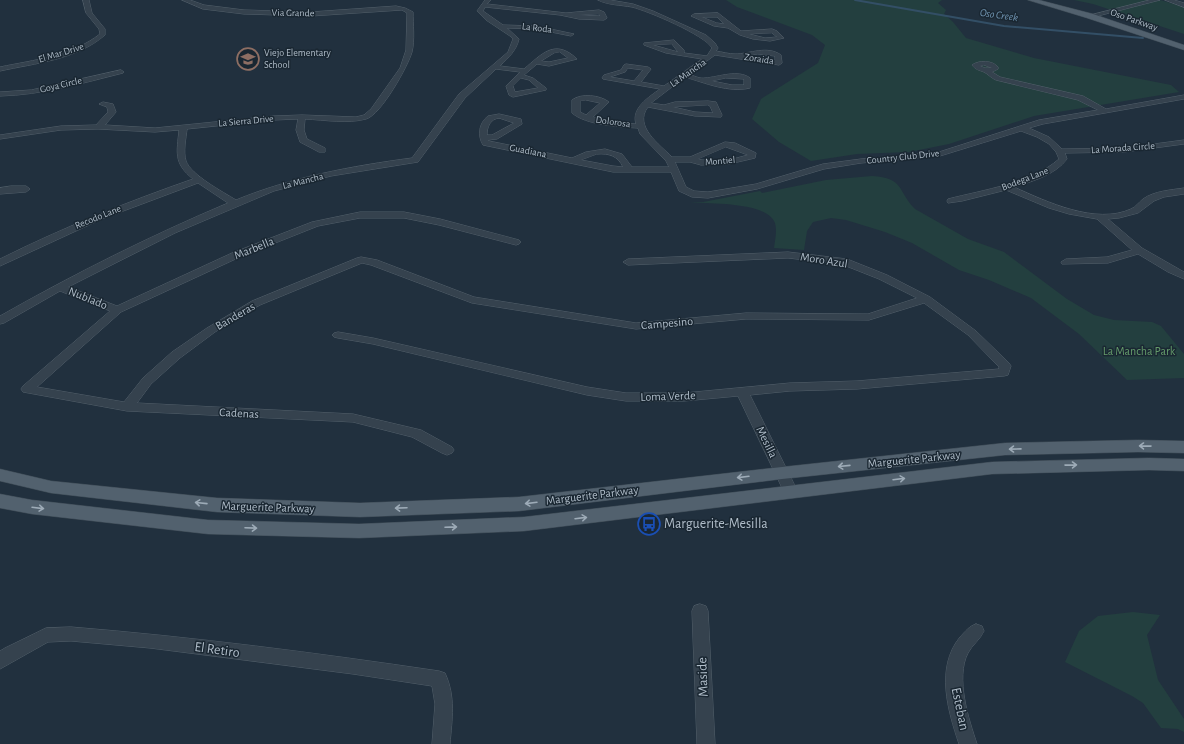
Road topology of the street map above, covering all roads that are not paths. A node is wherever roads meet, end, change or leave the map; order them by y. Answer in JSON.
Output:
{"nodes":[{"id":1,"x":86,"y":0,"type":"edge"},
{"id":2,"x":185,"y":0,"type":"edge"},
{"id":3,"x":601,"y":0,"type":"edge"},
{"id":4,"x":1031,"y":0,"type":"edge"},
{"id":5,"x":1046,"y":0,"type":"edge"},
{"id":6,"x":1157,"y":0,"type":"edge"},
{"id":7,"x":1168,"y":0,"type":"edge"},
{"id":8,"x":613,"y":1,"type":"edge"},
{"id":9,"x":485,"y":3,"type":"edge"},
{"id":10,"x":1184,"y":5,"type":"edge"},
{"id":11,"x":403,"y":9,"type":"joint"},
{"id":12,"x":567,"y":14,"type":"junction"},
{"id":13,"x":1098,"y":14,"type":"junction"},
{"id":14,"x":1090,"y":16,"type":"junction"},
{"id":15,"x":730,"y":26,"type":"junction"},
{"id":16,"x":502,"y":27,"type":"junction"},
{"id":17,"x":739,"y":32,"type":"junction"},
{"id":18,"x":724,"y":33,"type":"dead end"},
{"id":19,"x":571,"y":34,"type":"dead end"},
{"id":20,"x":1184,"y":42,"type":"edge"},
{"id":21,"x":1184,"y":48,"type":"edge"},
{"id":22,"x":680,"y":53,"type":"dead end"},
{"id":23,"x":714,"y":53,"type":"junction"},
{"id":24,"x":738,"y":56,"type":"junction"},
{"id":25,"x":708,"y":58,"type":"junction"},
{"id":26,"x":535,"y":62,"type":"junction"},
{"id":27,"x":493,"y":67,"type":"junction"},
{"id":28,"x":0,"y":69,"type":"edge"},
{"id":29,"x":987,"y":70,"type":"dead end"},
{"id":30,"x":121,"y":72,"type":"dead end"},
{"id":31,"x":684,"y":76,"type":"junction"},
{"id":32,"x":706,"y":80,"type":"junction"},
{"id":33,"x":636,"y":83,"type":"junction"},
{"id":34,"x":666,"y":88,"type":"junction"},
{"id":35,"x":0,"y":94,"type":"edge"},
{"id":36,"x":1184,"y":97,"type":"edge"},
{"id":37,"x":103,"y":104,"type":"dead end"},
{"id":38,"x":646,"y":104,"type":"junction"},
{"id":39,"x":666,"y":107,"type":"junction"},
{"id":40,"x":1105,"y":111,"type":"junction"},
{"id":41,"x":302,"y":117,"type":"junction"},
{"id":42,"x":586,"y":118,"type":"dead end"},
{"id":43,"x":640,"y":126,"type":"junction"},
{"id":44,"x":98,"y":127,"type":"junction"},
{"id":45,"x":183,"y":127,"type":"junction"},
{"id":46,"x":1020,"y":128,"type":"junction"},
{"id":47,"x":0,"y":137,"type":"edge"},
{"id":48,"x":484,"y":138,"type":"dead end"},
{"id":49,"x":1184,"y":142,"type":"edge"},
{"id":50,"x":322,"y":150,"type":"dead end"},
{"id":51,"x":1061,"y":151,"type":"junction"},
{"id":52,"x":691,"y":159,"type":"junction"},
{"id":53,"x":574,"y":160,"type":"junction"},
{"id":54,"x":670,"y":160,"type":"junction"},
{"id":55,"x":629,"y":170,"type":"junction"},
{"id":56,"x":675,"y":170,"type":"junction"},
{"id":57,"x":200,"y":179,"type":"junction"},
{"id":58,"x":1006,"y":187,"type":"junction"},
{"id":59,"x":26,"y":189,"type":"dead end"},
{"id":60,"x":0,"y":191,"type":"edge"},
{"id":61,"x":1184,"y":191,"type":"edge"},
{"id":62,"x":951,"y":201,"type":"dead end"},
{"id":63,"x":234,"y":203,"type":"junction"},
{"id":64,"x":1099,"y":216,"type":"junction"},
{"id":65,"x":516,"y":242,"type":"dead end"},
{"id":66,"x":1138,"y":251,"type":"junction"},
{"id":67,"x":366,"y":260,"type":"joint"},
{"id":68,"x":628,"y":262,"type":"dead end"},
{"id":69,"x":1066,"y":262,"type":"dead end"},
{"id":70,"x":0,"y":263,"type":"edge"},
{"id":71,"x":1184,"y":276,"type":"edge"},
{"id":72,"x":60,"y":287,"type":"junction"},
{"id":73,"x":926,"y":299,"type":"junction"},
{"id":74,"x":117,"y":310,"type":"junction"},
{"id":75,"x":0,"y":320,"type":"edge"},
{"id":76,"x":338,"y":335,"type":"dead end"},
{"id":77,"x":1004,"y":372,"type":"joint"},
{"id":78,"x":27,"y":389,"type":"joint"},
{"id":79,"x":742,"y":391,"type":"junction"},
{"id":80,"x":127,"y":407,"type":"junction"},
{"id":81,"x":1184,"y":447,"type":"edge"},
{"id":82,"x":447,"y":450,"type":"dead end"},
{"id":83,"x":1184,"y":465,"type":"edge"},
{"id":84,"x":782,"y":473,"type":"junction"},
{"id":85,"x":0,"y":476,"type":"edge"},
{"id":86,"x":791,"y":492,"type":"junction"},
{"id":87,"x":0,"y":501,"type":"edge"},
{"id":88,"x":700,"y":610,"type":"dead end"},
{"id":89,"x":976,"y":631,"type":"dead end"},
{"id":90,"x":0,"y":660,"type":"edge"},
{"id":91,"x":441,"y":744,"type":"edge"},
{"id":92,"x":706,"y":744,"type":"edge"},
{"id":93,"x":968,"y":744,"type":"edge"}],
"edges":[{"from":1,"to":28,"type":"street","name":"El Mar Drive"},
{"from":2,"to":11,"type":"street","name":"Via Grande"},
{"from":3,"to":8,"type":"street","name":"La Mancha"},
{"from":4,"to":14,"type":"main road","name":"Oso Parkway"},
{"from":5,"to":13,"type":"main road","name":"Oso Parkway"},
{"from":6,"to":13,"type":"street"},
{"from":7,"to":10,"type":"street"},
{"from":8,"to":23,"type":"street","name":"La Mancha"},
{"from":9,"to":12,"type":"street"},
{"from":9,"to":16,"type":"street","name":"La Mancha"},
{"from":11,"to":41,"type":"street","name":"La Sierra Drive"},
{"from":12,"to":12,"type":"street"},
{"from":13,"to":14,"type":"street"},
{"from":13,"to":20,"type":"main road","name":"Oso Parkway"},
{"from":14,"to":21,"type":"main road","name":"Oso Parkway"},
{"from":15,"to":15,"type":"street"},
{"from":15,"to":17,"type":"street"},
{"from":16,"to":19,"type":"street","name":"La Roda"},
{"from":16,"to":27,"type":"street","name":"La Mancha"},
{"from":17,"to":17,"type":"street"},
{"from":17,"to":18,"type":"street"},
{"from":22,"to":25,"type":"street"},
{"from":23,"to":24,"type":"street","name":"Zoraida"},
{"from":23,"to":25,"type":"street","name":"La Mancha"},
{"from":24,"to":24,"type":"street","name":"Zoraida"},
{"from":25,"to":31,"type":"street","name":"La Mancha"},
{"from":26,"to":26,"type":"street"},
{"from":26,"to":27,"type":"street"},
{"from":27,"to":63,"type":"street","name":"La Mancha"},
{"from":29,"to":40,"type":"street"},
{"from":30,"to":35,"type":"street","name":"Goya Circle"},
{"from":31,"to":32,"type":"street"},
{"from":31,"to":34,"type":"street","name":"La Mancha"},
{"from":32,"to":32,"type":"street"},
{"from":33,"to":33,"type":"street"},
{"from":33,"to":34,"type":"street"},
{"from":34,"to":38,"type":"street","name":"La Mancha"},
{"from":36,"to":40,"type":"street","name":"Country Club Drive"},
{"from":37,"to":44,"type":"street"},
{"from":38,"to":39,"type":"street"},
{"from":38,"to":43,"type":"street"},
{"from":39,"to":39,"type":"street"},
{"from":40,"to":46,"type":"street","name":"Country Club Drive"},
{"from":41,"to":45,"type":"street","name":"La Sierra Drive"},
{"from":41,"to":50,"type":"street"},
{"from":42,"to":43,"type":"street","name":"Dolorosa"},
{"from":43,"to":54,"type":"street"},
{"from":44,"to":45,"type":"street","name":"La Sierra Drive"},
{"from":44,"to":47,"type":"street","name":"La Sierra Drive"},
{"from":45,"to":57,"type":"street"},
{"from":46,"to":51,"type":"street"},
{"from":46,"to":56,"type":"street","name":"Country Club Drive"},
{"from":48,"to":53,"type":"street","name":"Guadiana"},
{"from":49,"to":51,"type":"street","name":"La Morada Circle"},
{"from":51,"to":58,"type":"street","name":"Bodega Lane"},
{"from":52,"to":52,"type":"street","name":"Montiel"},
{"from":52,"to":54,"type":"street","name":"Montiel"},
{"from":53,"to":55,"type":"street","name":"Guadiana"},
{"from":53,"to":55,"type":"street","name":"Guadiana"},
{"from":54,"to":56,"type":"street"},
{"from":55,"to":56,"type":"street","name":"Guadiana"},
{"from":57,"to":63,"type":"street"},
{"from":57,"to":70,"type":"street","name":"Recodo Lane"},
{"from":58,"to":62,"type":"street","name":"Bodega Lane"},
{"from":58,"to":64,"type":"street"},
{"from":59,"to":60,"type":"street"},
{"from":61,"to":64,"type":"street"},
{"from":63,"to":72,"type":"street","name":"La Mancha"},
{"from":64,"to":66,"type":"street"},
{"from":65,"to":74,"type":"street","name":"Marbella"},
{"from":66,"to":69,"type":"street"},
{"from":66,"to":71,"type":"street"},
{"from":67,"to":73,"type":"street","name":"Campesino"},
{"from":67,"to":80,"type":"street","name":"Banderas"},
{"from":68,"to":73,"type":"street","name":"Moro Azul"},
{"from":72,"to":74,"type":"street","name":"Nublado"},
{"from":72,"to":75,"type":"street","name":"La Mancha"},
{"from":73,"to":77,"type":"street","name":"Moro Azul"},
{"from":74,"to":78,"type":"street","name":"Marbella"},
{"from":76,"to":79,"type":"street","name":"Loma Verde"},
{"from":77,"to":79,"type":"street","name":"Loma Verde"},
{"from":78,"to":80,"type":"street","name":"Cadenas"},
{"from":79,"to":84,"type":"street","name":"Mesilla"},
{"from":80,"to":82,"type":"street","name":"Cadenas"},
{"from":81,"to":84,"type":"main road","name":"Marguerite Parkway","one_way":true},
{"from":86,"to":83,"type":"main road","name":"Marguerite Parkway","one_way":true},
{"from":84,"to":85,"type":"main road","name":"Marguerite Parkway","one_way":true},
{"from":84,"to":86,"type":"street","name":"Mesilla"},
{"from":87,"to":86,"type":"main road","name":"Marguerite Parkway","one_way":true},
{"from":88,"to":92,"type":"street","name":"Maside"},
{"from":89,"to":93,"type":"street","name":"Esteban"},
{"from":90,"to":91,"type":"street","name":"El Retiro"}]}
